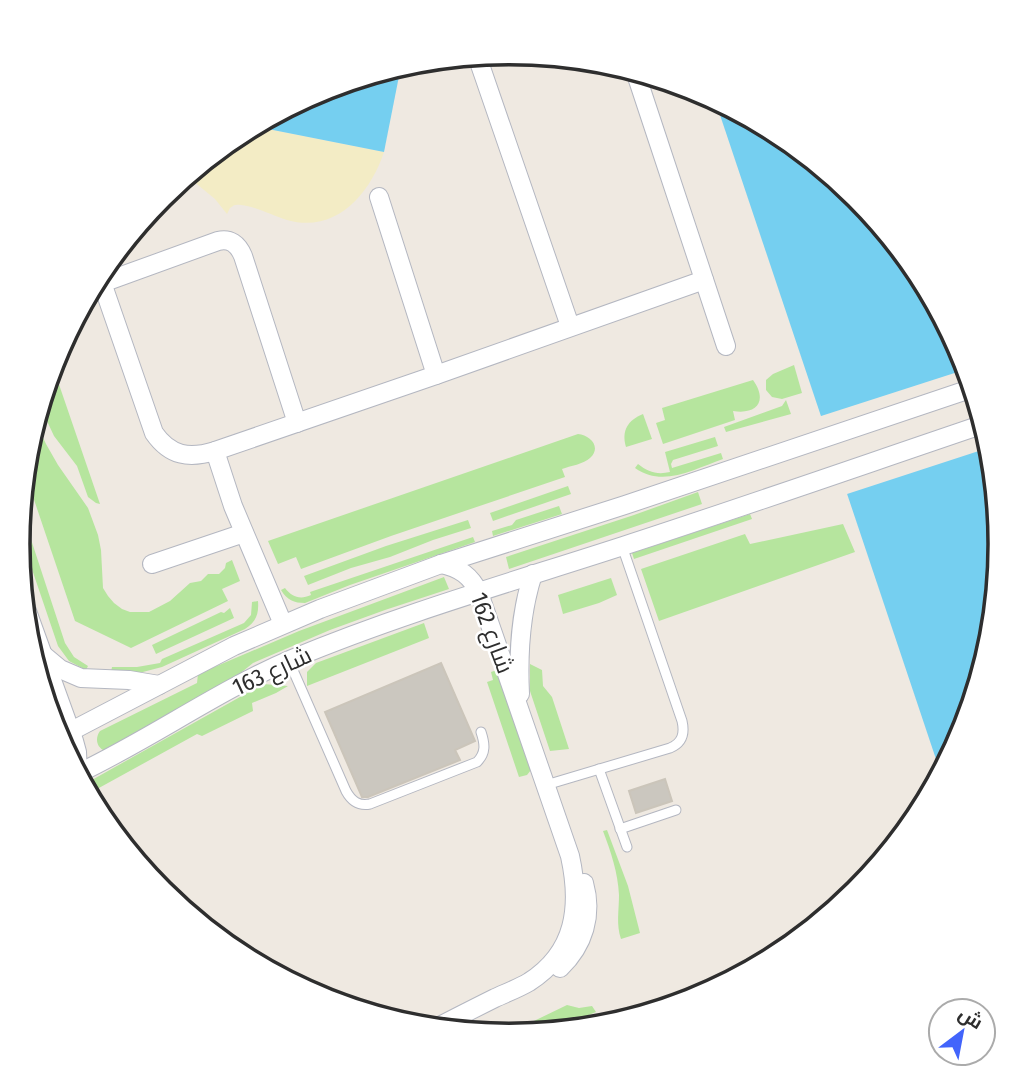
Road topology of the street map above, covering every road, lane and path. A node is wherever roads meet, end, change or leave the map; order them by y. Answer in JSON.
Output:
{"nodes":[{"id":1,"x":480,"y":66,"type":"edge"},
{"id":2,"x":639,"y":83,"type":"edge"},
{"id":3,"x":379,"y":197,"type":"dead end"},
{"id":4,"x":114,"y":274,"type":"edge"},
{"id":5,"x":704,"y":280,"type":"junction"},
{"id":6,"x":104,"y":289,"type":"edge"},
{"id":7,"x":570,"y":326,"type":"junction"},
{"id":8,"x":726,"y":346,"type":"dead end"},
{"id":9,"x":436,"y":375,"type":"junction"},
{"id":10,"x":963,"y":391,"type":"edge"},
{"id":11,"x":297,"y":423,"type":"junction"},
{"id":12,"x":974,"y":427,"type":"edge"},
{"id":13,"x":215,"y":451,"type":"junction"},
{"id":14,"x":244,"y":533,"type":"junction"},
{"id":15,"x":622,"y":546,"type":"junction"},
{"id":16,"x":152,"y":564,"type":"dead end"},
{"id":17,"x":441,"y":564,"type":"junction"},
{"id":18,"x":533,"y":574,"type":"junction"},
{"id":19,"x":479,"y":593,"type":"junction"},
{"id":20,"x":283,"y":624,"type":"junction"},
{"id":21,"x":43,"y":655,"type":"edge"},
{"id":22,"x":289,"y":661,"type":"junction"},
{"id":23,"x":159,"y":685,"type":"junction"},
{"id":24,"x":523,"y":719,"type":"junction"},
{"id":25,"x":481,"y":732,"type":"dead end"},
{"id":26,"x":69,"y":733,"type":"edge"},
{"id":27,"x":86,"y":769,"type":"edge"},
{"id":28,"x":599,"y":769,"type":"junction"},
{"id":29,"x":546,"y":785,"type":"junction"},
{"id":30,"x":676,"y":810,"type":"dead end"},
{"id":31,"x":620,"y":829,"type":"junction"},
{"id":32,"x":627,"y":847,"type":"dead end"},
{"id":33,"x":453,"y":1020,"type":"edge"}],
"edges":[{"from":1,"to":7,"type":"street"},
{"from":2,"to":5,"type":"street"},
{"from":3,"to":9,"type":"street"},
{"from":4,"to":11,"type":"street"},
{"from":5,"to":7,"type":"street"},
{"from":5,"to":8,"type":"street"},
{"from":6,"to":13,"type":"street"},
{"from":7,"to":9,"type":"street"},
{"from":9,"to":11,"type":"street"},
{"from":10,"to":17,"type":"street","name":"شارع 163"},
{"from":11,"to":13,"type":"street"},
{"from":12,"to":15,"type":"street","name":"شارع 163"},
{"from":13,"to":14,"type":"street"},
{"from":14,"to":16,"type":"street"},
{"from":14,"to":20,"type":"street"},
{"from":15,"to":18,"type":"street","name":"شارع 163"},
{"from":15,"to":28,"type":"lane"},
{"from":17,"to":19,"type":"street","name":"شارع 162"},
{"from":17,"to":20,"type":"street","name":"شارع 163"},
{"from":18,"to":19,"type":"street","name":"شارع 163"},
{"from":18,"to":24,"type":"street","name":"شارع 162"},
{"from":19,"to":22,"type":"street","name":"شارع 163"},
{"from":19,"to":24,"type":"street","name":"شارع 162"},
{"from":20,"to":23,"type":"street","name":"شارع 163"},
{"from":21,"to":23,"type":"street"},
{"from":22,"to":25,"type":"lane"},
{"from":22,"to":27,"type":"street","name":"شارع 163"},
{"from":23,"to":26,"type":"street","name":"شارع 163"},
{"from":24,"to":29,"type":"street","name":"شارع 162"},
{"from":28,"to":29,"type":"lane"},
{"from":28,"to":31,"type":"lane"},
{"from":29,"to":33,"type":"street","name":"شارع 162"},
{"from":30,"to":31,"type":"lane"},
{"from":31,"to":32,"type":"lane"}]}
